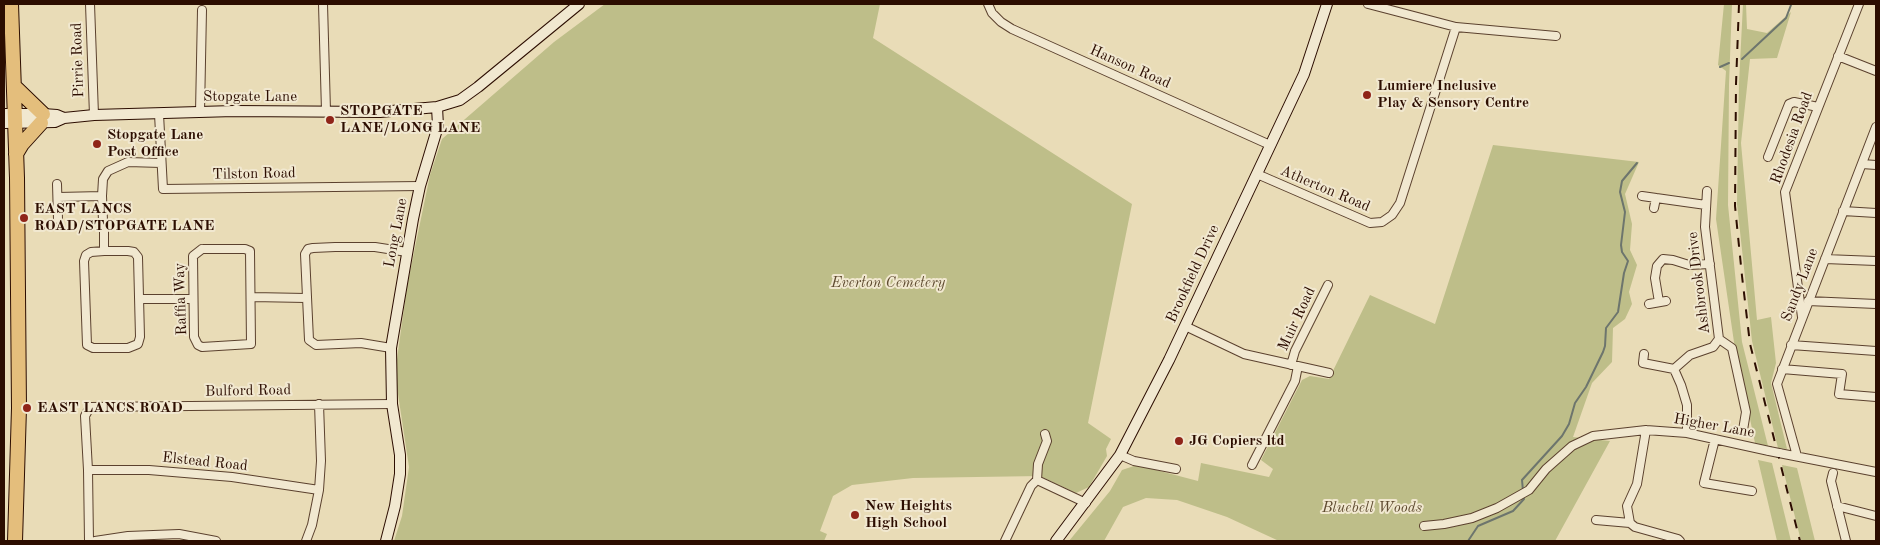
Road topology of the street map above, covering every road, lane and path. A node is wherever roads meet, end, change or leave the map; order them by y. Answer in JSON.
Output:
{"nodes":[{"id":1,"x":11,"y":4,"type":"edge"},
{"id":2,"x":90,"y":4,"type":"edge"},
{"id":3,"x":323,"y":4,"type":"edge"},
{"id":4,"x":579,"y":4,"type":"edge"},
{"id":5,"x":988,"y":4,"type":"edge"},
{"id":6,"x":1327,"y":4,"type":"edge"},
{"id":7,"x":1368,"y":4,"type":"edge"},
{"id":8,"x":1859,"y":4,"type":"edge"},
{"id":9,"x":202,"y":10,"type":"dead end"},
{"id":10,"x":1456,"y":27,"type":"junction"},
{"id":11,"x":1556,"y":36,"type":"dead end"},
{"id":12,"x":1838,"y":56,"type":"junction"},
{"id":13,"x":1876,"y":71,"type":"edge"},
{"id":14,"x":14,"y":86,"type":"junction"},
{"id":15,"x":437,"y":107,"type":"junction"},
{"id":16,"x":1818,"y":107,"type":"junction"},
{"id":17,"x":326,"y":111,"type":"junction"},
{"id":18,"x":200,"y":112,"type":"junction"},
{"id":19,"x":158,"y":114,"type":"junction"},
{"id":20,"x":94,"y":115,"type":"junction"},
{"id":21,"x":9,"y":119,"type":"edge"},
{"id":22,"x":42,"y":119,"type":"junction"},
{"id":23,"x":1876,"y":127,"type":"edge"},
{"id":24,"x":1270,"y":145,"type":"junction"},
{"id":25,"x":16,"y":154,"type":"junction"},
{"id":26,"x":1768,"y":157,"type":"dead end"},
{"id":27,"x":161,"y":163,"type":"junction"},
{"id":28,"x":1862,"y":164,"type":"junction"},
{"id":29,"x":1876,"y":165,"type":"edge"},
{"id":30,"x":1257,"y":174,"type":"junction"},
{"id":31,"x":57,"y":184,"type":"dead end"},
{"id":32,"x":420,"y":186,"type":"junction"},
{"id":33,"x":1707,"y":191,"type":"dead end"},
{"id":34,"x":102,"y":196,"type":"junction"},
{"id":35,"x":1642,"y":196,"type":"dead end"},
{"id":36,"x":58,"y":197,"type":"junction"},
{"id":37,"x":1656,"y":198,"type":"junction"},
{"id":38,"x":1706,"y":205,"type":"junction"},
{"id":39,"x":1654,"y":208,"type":"dead end"},
{"id":40,"x":1843,"y":211,"type":"junction"},
{"id":41,"x":1876,"y":213,"type":"edge"},
{"id":42,"x":58,"y":219,"type":"dead end"},
{"id":43,"x":104,"y":251,"type":"junction"},
{"id":44,"x":407,"y":252,"type":"junction"},
{"id":45,"x":1825,"y":259,"type":"junction"},
{"id":46,"x":1876,"y":260,"type":"edge"},
{"id":47,"x":1710,"y":264,"type":"junction"},
{"id":48,"x":1328,"y":285,"type":"dead end"},
{"id":49,"x":252,"y":297,"type":"junction"},
{"id":50,"x":306,"y":298,"type":"junction"},
{"id":51,"x":140,"y":299,"type":"junction"},
{"id":52,"x":193,"y":299,"type":"junction"},
{"id":53,"x":1808,"y":301,"type":"junction"},
{"id":54,"x":1649,"y":304,"type":"dead end"},
{"id":55,"x":1876,"y":304,"type":"edge"},
{"id":56,"x":1802,"y":318,"type":"junction"},
{"id":57,"x":1185,"y":326,"type":"junction"},
{"id":58,"x":1720,"y":339,"type":"junction"},
{"id":59,"x":1791,"y":345,"type":"junction"},
{"id":60,"x":391,"y":348,"type":"junction"},
{"id":61,"x":1876,"y":350,"type":"edge"},
{"id":62,"x":1644,"y":354,"type":"dead end"},
{"id":63,"x":1294,"y":366,"type":"junction"},
{"id":64,"x":1674,"y":369,"type":"junction"},
{"id":65,"x":1782,"y":369,"type":"junction"},
{"id":66,"x":1329,"y":374,"type":"dead end"},
{"id":67,"x":1876,"y":397,"type":"edge"},
{"id":68,"x":319,"y":404,"type":"junction"},
{"id":69,"x":392,"y":404,"type":"junction"},
{"id":70,"x":1646,"y":430,"type":"junction"},
{"id":71,"x":1743,"y":430,"type":"dead end"},
{"id":72,"x":1687,"y":433,"type":"junction"},
{"id":73,"x":1045,"y":434,"type":"dead end"},
{"id":74,"x":1715,"y":438,"type":"junction"},
{"id":75,"x":1120,"y":455,"type":"junction"},
{"id":76,"x":1796,"y":456,"type":"junction"},
{"id":77,"x":1252,"y":464,"type":"dead end"},
{"id":78,"x":1176,"y":469,"type":"dead end"},
{"id":79,"x":88,"y":470,"type":"junction"},
{"id":80,"x":1876,"y":472,"type":"edge"},
{"id":81,"x":1833,"y":473,"type":"dead end"},
{"id":82,"x":1037,"y":480,"type":"junction"},
{"id":83,"x":319,"y":490,"type":"junction"},
{"id":84,"x":1752,"y":490,"type":"dead end"},
{"id":85,"x":1086,"y":503,"type":"junction"},
{"id":86,"x":1837,"y":506,"type":"junction"},
{"id":87,"x":1876,"y":516,"type":"edge"},
{"id":88,"x":1596,"y":520,"type":"dead end"},
{"id":89,"x":1630,"y":523,"type":"junction"},
{"id":90,"x":1424,"y":526,"type":"dead end"},
{"id":91,"x":15,"y":541,"type":"edge"},
{"id":92,"x":89,"y":541,"type":"edge"},
{"id":93,"x":95,"y":541,"type":"edge"},
{"id":94,"x":216,"y":541,"type":"edge"},
{"id":95,"x":306,"y":541,"type":"edge"},
{"id":96,"x":386,"y":541,"type":"edge"},
{"id":97,"x":1005,"y":541,"type":"edge"},
{"id":98,"x":1056,"y":541,"type":"edge"},
{"id":99,"x":1680,"y":541,"type":"edge"},
{"id":100,"x":1846,"y":541,"type":"edge"}],
"edges":[{"from":1,"to":14,"type":"highway"},
{"from":2,"to":20,"type":"street","name":"Pirrie Road"},
{"from":3,"to":17,"type":"street"},
{"from":4,"to":15,"type":"street"},
{"from":5,"to":24,"type":"street","name":"Hanson Road"},
{"from":6,"to":24,"type":"street","name":"Brookfield Drive"},
{"from":7,"to":10,"type":"street"},
{"from":8,"to":12,"type":"street","name":"Rhodesia Road"},
{"from":9,"to":18,"type":"street"},
{"from":10,"to":11,"type":"street"},
{"from":10,"to":30,"type":"street","name":"Atherton Road"},
{"from":12,"to":13,"type":"street"},
{"from":12,"to":16,"type":"street","name":"Rhodesia Road"},
{"from":14,"to":21,"type":"highway"},
{"from":14,"to":22,"type":"highway"},
{"from":15,"to":17,"type":"street","name":"Stopgate Lane"},
{"from":15,"to":32,"type":"street","name":"Long Lane"},
{"from":16,"to":26,"type":"street"},
{"from":16,"to":56,"type":"street","name":"Rhodesia Road"},
{"from":17,"to":18,"type":"street","name":"Stopgate Lane"},
{"from":18,"to":19,"type":"street","name":"Stopgate Lane"},
{"from":19,"to":20,"type":"street","name":"Stopgate Lane"},
{"from":19,"to":27,"type":"street","name":"Tilston Road"},
{"from":20,"to":22,"type":"street","name":"Stopgate Lane"},
{"from":21,"to":22,"type":"street","name":"Stopgate Lane"},
{"from":21,"to":25,"type":"highway"},
{"from":22,"to":25,"type":"highway"},
{"from":23,"to":28,"type":"street","name":"Sandy Lane"},
{"from":24,"to":30,"type":"street","name":"Brookfield Drive"},
{"from":25,"to":91,"type":"highway"},
{"from":27,"to":32,"type":"street","name":"Tilston Road"},
{"from":27,"to":34,"type":"street"},
{"from":28,"to":29,"type":"street"},
{"from":28,"to":40,"type":"street","name":"Sandy Lane"},
{"from":30,"to":57,"type":"street","name":"Brookfield Drive"},
{"from":31,"to":36,"type":"street"},
{"from":32,"to":44,"type":"street","name":"Long Lane"},
{"from":33,"to":38,"type":"street","name":"Ashbrook Drive"},
{"from":34,"to":36,"type":"street"},
{"from":34,"to":43,"type":"street"},
{"from":35,"to":37,"type":"street"},
{"from":36,"to":42,"type":"street"},
{"from":37,"to":38,"type":"street"},
{"from":37,"to":39,"type":"street"},
{"from":38,"to":47,"type":"street","name":"Ashbrook Drive"},
{"from":40,"to":41,"type":"street"},
{"from":40,"to":45,"type":"street","name":"Sandy Lane"},
{"from":43,"to":51,"type":"street"},
{"from":43,"to":51,"type":"street"},
{"from":44,"to":50,"type":"street"},
{"from":44,"to":60,"type":"street","name":"Long Lane"},
{"from":45,"to":46,"type":"street"},
{"from":45,"to":53,"type":"street","name":"Sandy Lane"},
{"from":47,"to":54,"type":"street"},
{"from":47,"to":58,"type":"street","name":"Ashbrook Drive"},
{"from":48,"to":63,"type":"street","name":"Muir Road"},
{"from":49,"to":50,"type":"street"},
{"from":49,"to":52,"type":"street","name":"Raffia Way"},
{"from":49,"to":52,"type":"street","name":"Raffia Way"},
{"from":50,"to":60,"type":"street"},
{"from":51,"to":52,"type":"street"},
{"from":53,"to":55,"type":"street"},
{"from":53,"to":56,"type":"street","name":"Sandy Lane"},
{"from":56,"to":59,"type":"street","name":"Sandy Lane"},
{"from":57,"to":63,"type":"street","name":"Muir Road"},
{"from":57,"to":75,"type":"street","name":"Brookfield Drive"},
{"from":58,"to":64,"type":"street","name":"Ashbrook Drive"},
{"from":58,"to":71,"type":"street"},
{"from":59,"to":61,"type":"street"},
{"from":59,"to":65,"type":"street","name":"Sandy Lane"},
{"from":60,"to":69,"type":"street","name":"Long Lane"},
{"from":62,"to":64,"type":"street"},
{"from":63,"to":66,"type":"street","name":"Muir Road"},
{"from":63,"to":77,"type":"street","name":"Muir Road"},
{"from":64,"to":72,"type":"street"},
{"from":65,"to":67,"type":"street"},
{"from":65,"to":76,"type":"street","name":"Sandy Lane"},
{"from":68,"to":69,"type":"street","name":"Bulford Road"},
{"from":68,"to":79,"type":"street","name":"Bulford Road"},
{"from":68,"to":83,"type":"street"},
{"from":69,"to":96,"type":"street","name":"Long Lane"},
{"from":70,"to":72,"type":"street","name":"Higher Lane"},
{"from":70,"to":89,"type":"street"},
{"from":70,"to":90,"type":"street","name":"Higher Lane"},
{"from":72,"to":74,"type":"street","name":"Higher Lane"},
{"from":73,"to":82,"type":"street"},
{"from":74,"to":76,"type":"street","name":"Higher Lane","bridge":true},
{"from":74,"to":84,"type":"street"},
{"from":75,"to":78,"type":"street"},
{"from":75,"to":85,"type":"street","name":"Brookfield Drive"},
{"from":76,"to":80,"type":"street","name":"Higher Lane"},
{"from":79,"to":83,"type":"street","name":"Elstead Road"},
{"from":79,"to":92,"type":"street","name":"Bulford Road"},
{"from":81,"to":86,"type":"street"},
{"from":82,"to":85,"type":"street"},
{"from":82,"to":97,"type":"street"},
{"from":83,"to":95,"type":"street"},
{"from":85,"to":98,"type":"street","name":"Brookfield Drive"},
{"from":86,"to":87,"type":"street"},
{"from":86,"to":100,"type":"street"},
{"from":88,"to":89,"type":"street"},
{"from":89,"to":99,"type":"street"},
{"from":93,"to":94,"type":"street"}]}
